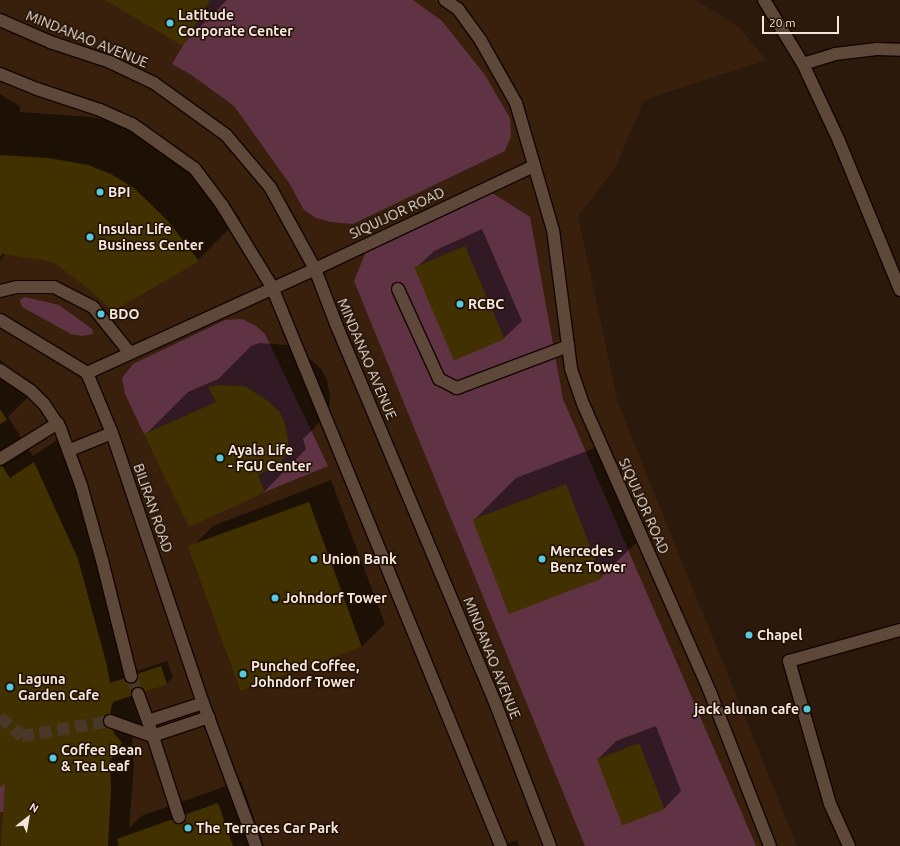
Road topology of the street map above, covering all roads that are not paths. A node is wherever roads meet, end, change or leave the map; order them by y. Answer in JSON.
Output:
{"nodes":[{"id":1,"x":446,"y":0,"type":"edge"},
{"id":2,"x":764,"y":0,"type":"edge"},
{"id":3,"x":0,"y":20,"type":"edge"},
{"id":4,"x":900,"y":50,"type":"edge"},
{"id":5,"x":803,"y":64,"type":"junction"},
{"id":6,"x":0,"y":74,"type":"edge"},
{"id":7,"x":534,"y":166,"type":"junction"},
{"id":8,"x":314,"y":269,"type":"junction"},
{"id":9,"x":272,"y":287,"type":"junction"},
{"id":10,"x":398,"y":289,"type":"dead end"},
{"id":11,"x":900,"y":290,"type":"edge"},
{"id":12,"x":0,"y":291,"type":"edge"},
{"id":13,"x":0,"y":320,"type":"edge"},
{"id":14,"x":568,"y":346,"type":"junction"},
{"id":15,"x":130,"y":353,"type":"junction"},
{"id":16,"x":0,"y":370,"type":"edge"},
{"id":17,"x":87,"y":373,"type":"junction"},
{"id":18,"x":58,"y":422,"type":"junction"},
{"id":19,"x":112,"y":433,"type":"junction"},
{"id":20,"x":70,"y":450,"type":"junction"},
{"id":21,"x":0,"y":459,"type":"edge"},
{"id":22,"x":900,"y":630,"type":"edge"},
{"id":23,"x":131,"y":676,"type":"tunnel mouth"},
{"id":24,"x":138,"y":694,"type":"tunnel mouth"},
{"id":25,"x":204,"y":703,"type":"junction"},
{"id":26,"x":209,"y":717,"type":"junction"},
{"id":27,"x":110,"y":721,"type":"tunnel mouth"},
{"id":28,"x":148,"y":721,"type":"junction"},
{"id":29,"x":152,"y":736,"type":"junction"},
{"id":30,"x":179,"y":817,"type":"dead end"},
{"id":31,"x":256,"y":846,"type":"edge"},
{"id":32,"x":501,"y":846,"type":"edge"},
{"id":33,"x":550,"y":846,"type":"edge"},
{"id":34,"x":770,"y":846,"type":"edge"},
{"id":35,"x":849,"y":846,"type":"edge"}],
"edges":[{"from":1,"to":7,"type":"street","name":"SIQUIJOR ROAD"},
{"from":2,"to":5,"type":"street"},
{"from":3,"to":8,"type":"street","name":"MINDANAO AVENUE"},
{"from":4,"to":5,"type":"street"},
{"from":5,"to":11,"type":"street"},
{"from":6,"to":9,"type":"street"},
{"from":7,"to":8,"type":"street","name":"SIQUIJOR ROAD"},
{"from":7,"to":14,"type":"street","name":"SIQUIJOR ROAD"},
{"from":8,"to":9,"type":"street","name":"SIQUIJOR ROAD"},
{"from":8,"to":33,"type":"street","name":"MINDANAO AVENUE"},
{"from":9,"to":15,"type":"street"},
{"from":9,"to":32,"type":"street"},
{"from":10,"to":14,"type":"street"},
{"from":12,"to":15,"type":"street"},
{"from":13,"to":17,"type":"street"},
{"from":14,"to":34,"type":"street","name":"SIQUIJOR ROAD"},
{"from":15,"to":17,"type":"street"},
{"from":16,"to":18,"type":"street"},
{"from":17,"to":19,"type":"street","name":"BILIRAN ROAD"},
{"from":18,"to":20,"type":"street"},
{"from":18,"to":21,"type":"street"},
{"from":19,"to":20,"type":"street"},
{"from":19,"to":25,"type":"street","name":"BILIRAN ROAD"},
{"from":20,"to":23,"type":"street"},
{"from":22,"to":35,"type":"street"},
{"from":24,"to":28,"type":"street"},
{"from":25,"to":26,"type":"street","name":"BILIRAN ROAD"},
{"from":25,"to":28,"type":"street"},
{"from":26,"to":29,"type":"street"},
{"from":26,"to":31,"type":"street","name":"BILIRAN ROAD"},
{"from":27,"to":29,"type":"street"},
{"from":28,"to":29,"type":"street"},
{"from":29,"to":30,"type":"street"}]}
